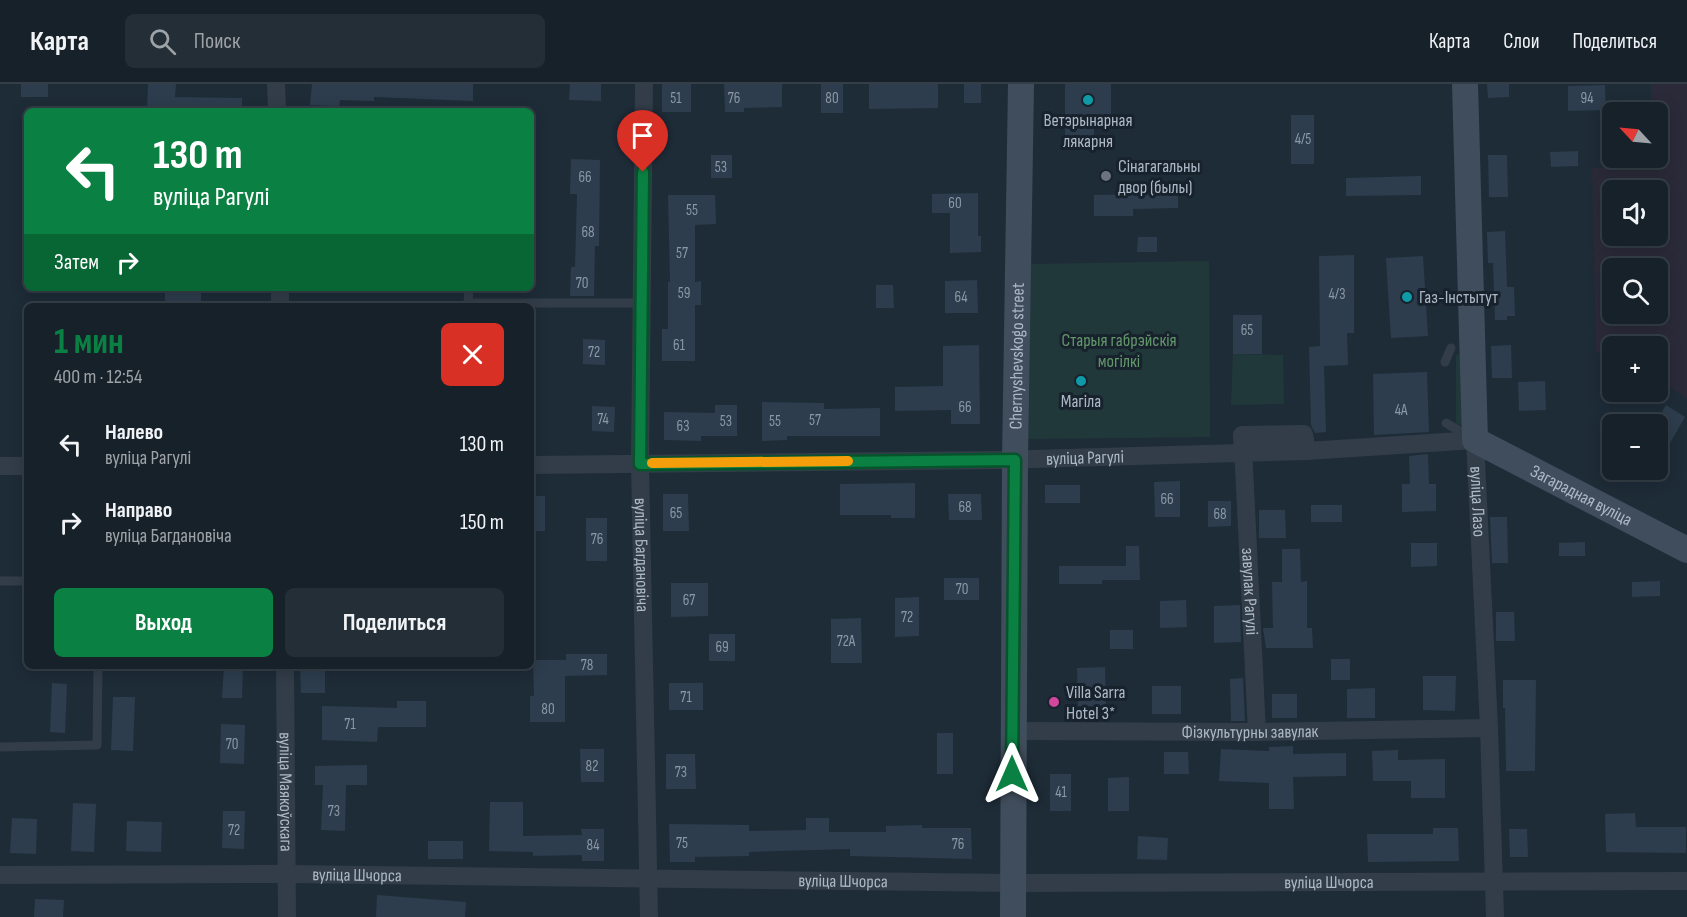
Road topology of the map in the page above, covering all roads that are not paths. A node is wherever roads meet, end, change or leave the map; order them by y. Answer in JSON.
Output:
{"nodes":[{"id":1,"x":276,"y":84,"type":"edge"},
{"id":2,"x":644,"y":84,"type":"edge"},
{"id":3,"x":1021,"y":84,"type":"edge"},
{"id":4,"x":1465,"y":84,"type":"edge"},
{"id":5,"x":277,"y":108,"type":"edge"},
{"id":6,"x":468,"y":303,"type":"edge"},
{"id":7,"x":534,"y":303,"type":"edge"},
{"id":8,"x":534,"y":303,"type":"edge"},
{"id":9,"x":642,"y":303,"type":"junction"},
{"id":10,"x":1451,"y":348,"type":"dead end"},
{"id":11,"x":1445,"y":362,"type":"dead end"},
{"id":12,"x":1446,"y":423,"type":"dead end"},
{"id":13,"x":1463,"y":441,"type":"junction"},
{"id":14,"x":1242,"y":452,"type":"junction"},
{"id":15,"x":1015,"y":460,"type":"junction"},
{"id":16,"x":640,"y":464,"type":"junction"},
{"id":17,"x":534,"y":465,"type":"edge"},
{"id":18,"x":0,"y":466,"type":"edge"},
{"id":19,"x":24,"y":466,"type":"edge"},
{"id":20,"x":1687,"y":550,"type":"edge"},
{"id":21,"x":0,"y":580,"type":"edge"},
{"id":22,"x":24,"y":581,"type":"edge"},
{"id":23,"x":98,"y":669,"type":"edge"},
{"id":24,"x":285,"y":669,"type":"edge"},
{"id":25,"x":1490,"y":728,"type":"junction"},
{"id":26,"x":1012,"y":731,"type":"junction"},
{"id":27,"x":1257,"y":732,"type":"junction"},
{"id":28,"x":0,"y":747,"type":"edge"},
{"id":29,"x":287,"y":874,"type":"junction"},
{"id":30,"x":0,"y":875,"type":"edge"},
{"id":31,"x":649,"y":878,"type":"junction"},
{"id":32,"x":1687,"y":880,"type":"edge"},
{"id":33,"x":1493,"y":882,"type":"junction"},
{"id":34,"x":1013,"y":883,"type":"junction"},
{"id":35,"x":287,"y":917,"type":"edge"},
{"id":36,"x":649,"y":917,"type":"edge"},
{"id":37,"x":1013,"y":917,"type":"edge"},
{"id":38,"x":1495,"y":917,"type":"edge"}],
"edges":[{"from":1,"to":5,"type":"street"},
{"from":2,"to":9,"type":"street","name":"вуліца Багдановіча"},
{"from":3,"to":15,"type":"main road","name":"Chernyshevskogo street"},
{"from":4,"to":13,"type":"main road","name":"вуліца Лазо"},
{"from":6,"to":8,"type":"lane"},
{"from":7,"to":9,"type":"lane"},
{"from":9,"to":16,"type":"street","name":"вуліца Багдановіча"},
{"from":10,"to":11,"type":"lane"},
{"from":12,"to":13,"type":"lane"},
{"from":13,"to":14,"type":"street","name":"вуліца Рагулі"},
{"from":13,"to":20,"type":"main road","name":"Загарадная вуліца"},
{"from":13,"to":25,"type":"street","name":"вуліца Лазо"},
{"from":14,"to":15,"type":"street","name":"вуліца Рагулі"},
{"from":14,"to":27,"type":"street","name":"завулак Рагулі"},
{"from":15,"to":16,"type":"street","name":"вуліца Рагулі"},
{"from":15,"to":26,"type":"main road","name":"Chernyshevskogo street"},
{"from":16,"to":17,"type":"street","name":"вуліца Рагулі"},
{"from":16,"to":31,"type":"street","name":"вуліца Багдановіча"},
{"from":18,"to":19,"type":"street"},
{"from":21,"to":22,"type":"lane"},
{"from":23,"to":28,"type":"lane"},
{"from":24,"to":29,"type":"street","name":"вуліца Маякоўскага"},
{"from":25,"to":27,"type":"street","name":"Фізкультурны завулак"},
{"from":25,"to":33,"type":"street","name":"вуліца Лазо"},
{"from":26,"to":27,"type":"street","name":"Фізкультурны завулак"},
{"from":26,"to":34,"type":"main road","name":"Chernyshevskogo street"},
{"from":29,"to":30,"type":"street","name":"вуліца Шчорса"},
{"from":29,"to":31,"type":"street","name":"вуліца Шчорса"},
{"from":29,"to":35,"type":"street","name":"вуліца Маякоўскага"},
{"from":31,"to":34,"type":"street","name":"вуліца Шчорса"},
{"from":31,"to":36,"type":"street","name":"вуліца Багдановіча"},
{"from":32,"to":33,"type":"street","name":"вуліца Шчорса"},
{"from":33,"to":34,"type":"street","name":"вуліца Шчорса"},
{"from":33,"to":38,"type":"street","name":"вуліца Лазо"},
{"from":34,"to":37,"type":"main road","name":"Chernyshevskogo street"}]}
